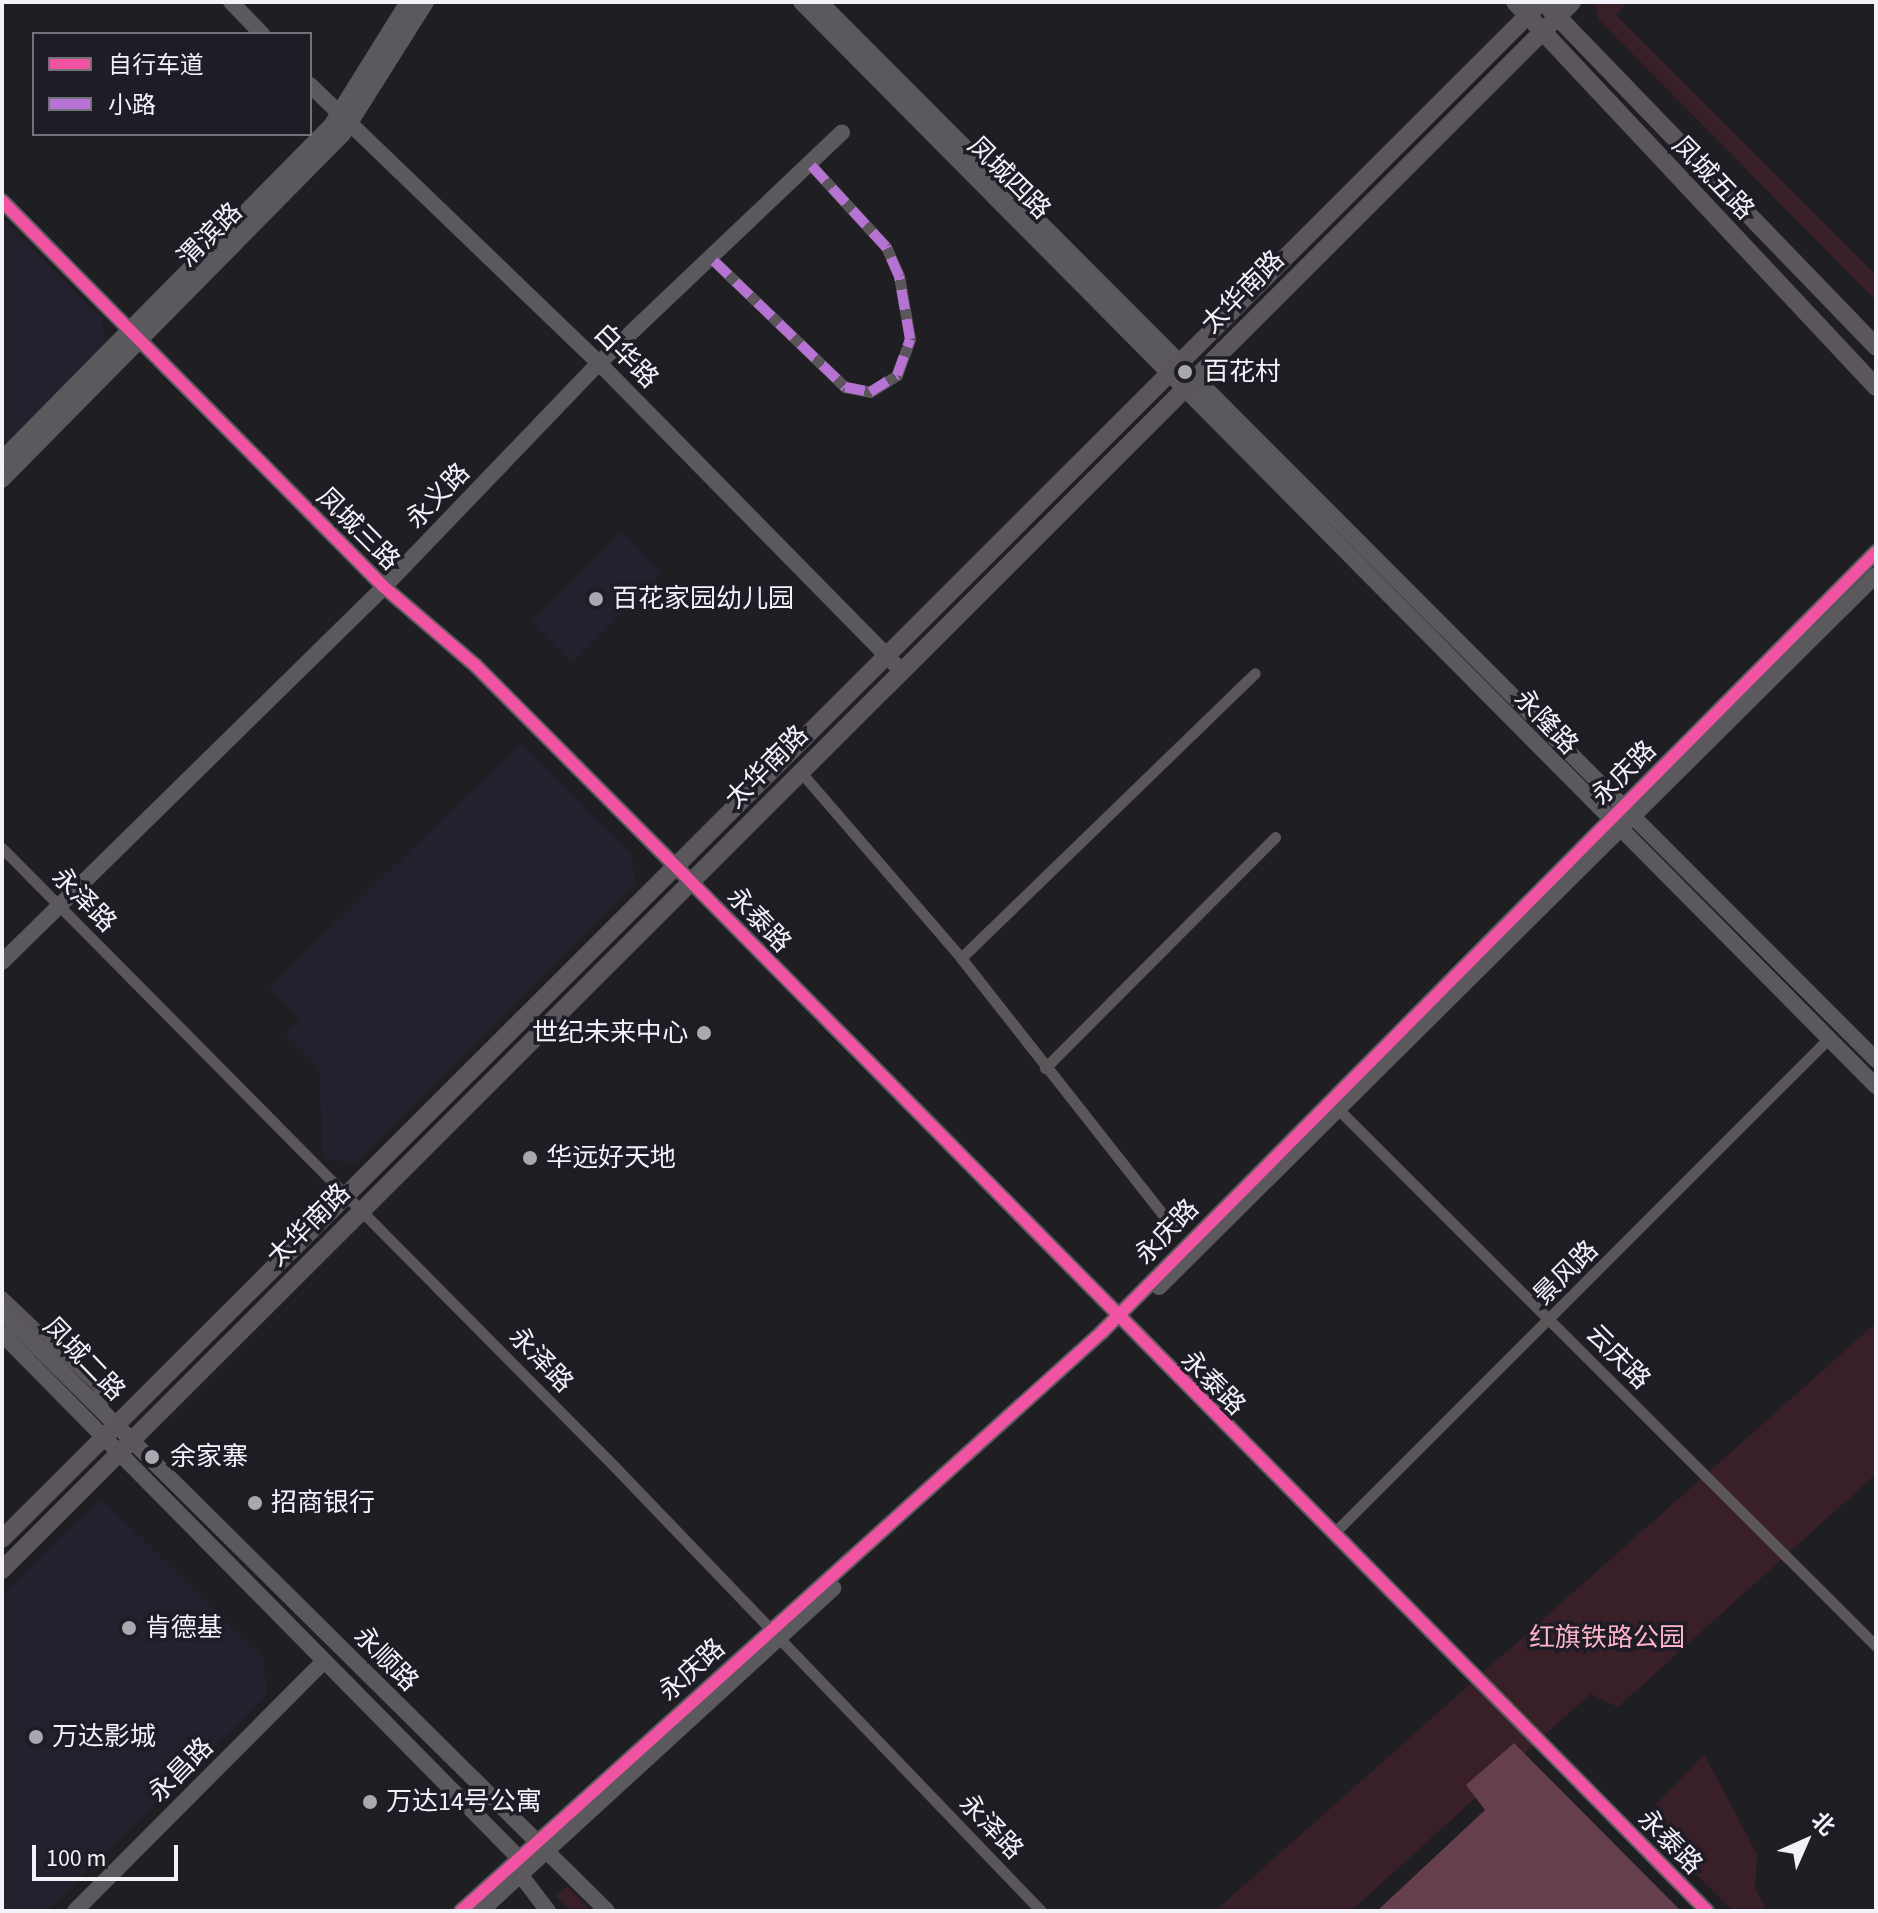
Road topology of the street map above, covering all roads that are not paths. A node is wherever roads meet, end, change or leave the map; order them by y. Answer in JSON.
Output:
{"nodes":[{"id":1,"x":231,"y":2,"type":"edge"},
{"id":2,"x":408,"y":2,"type":"edge"},
{"id":3,"x":426,"y":2,"type":"edge"},
{"id":4,"x":801,"y":2,"type":"edge"},
{"id":5,"x":820,"y":2,"type":"edge"},
{"id":6,"x":1515,"y":2,"type":"edge"},
{"id":7,"x":1542,"y":2,"type":"edge"},
{"id":8,"x":1572,"y":2,"type":"edge"},
{"id":9,"x":1557,"y":16,"type":"junction"},
{"id":10,"x":1527,"y":17,"type":"junction"},
{"id":11,"x":260,"y":32,"type":"edge"},
{"id":12,"x":1539,"y":33,"type":"junction"},
{"id":13,"x":312,"y":87,"type":"edge"},
{"id":14,"x":344,"y":120,"type":"junction"},
{"id":15,"x":842,"y":132,"type":"dead end"},
{"id":16,"x":810,"y":164,"type":"junction"},
{"id":17,"x":2,"y":201,"type":"edge"},
{"id":18,"x":714,"y":261,"type":"junction"},
{"id":19,"x":133,"y":336,"type":"junction"},
{"id":20,"x":1876,"y":347,"type":"edge"},
{"id":21,"x":599,"y":363,"type":"junction"},
{"id":22,"x":1174,"y":366,"type":"junction"},
{"id":23,"x":1198,"y":374,"type":"junction"},
{"id":24,"x":1876,"y":387,"type":"edge"},
{"id":25,"x":1185,"y":388,"type":"junction"},
{"id":26,"x":2,"y":459,"type":"edge"},
{"id":27,"x":2,"y":480,"type":"edge"},
{"id":28,"x":1876,"y":552,"type":"edge"},
{"id":29,"x":1876,"y":575,"type":"edge"},
{"id":30,"x":384,"y":587,"type":"junction"},
{"id":31,"x":887,"y":656,"type":"junction"},
{"id":32,"x":901,"y":670,"type":"junction"},
{"id":33,"x":1255,"y":673,"type":"dead end"},
{"id":34,"x":799,"y":770,"type":"junction"},
{"id":35,"x":1628,"y":811,"type":"junction"},
{"id":36,"x":1614,"y":825,"type":"junction"},
{"id":37,"x":1275,"y":837,"type":"dead end"},
{"id":38,"x":2,"y":848,"type":"edge"},
{"id":39,"x":677,"y":868,"type":"junction"},
{"id":40,"x":691,"y":882,"type":"junction"},
{"id":41,"x":58,"y":906,"type":"junction"},
{"id":42,"x":961,"y":958,"type":"junction"},
{"id":43,"x":2,"y":962,"type":"edge"},
{"id":44,"x":1828,"y":1039,"type":"junction"},
{"id":45,"x":1876,"y":1060,"type":"edge"},
{"id":46,"x":1045,"y":1068,"type":"junction"},
{"id":47,"x":1876,"y":1086,"type":"edge"},
{"id":48,"x":1333,"y":1104,"type":"junction"},
{"id":49,"x":356,"y":1203,"type":"junction"},
{"id":50,"x":1173,"y":1227,"type":"dead end"},
{"id":51,"x":2,"y":1296,"type":"edge"},
{"id":52,"x":2,"y":1312,"type":"edge"},
{"id":53,"x":1118,"y":1320,"type":"junction"},
{"id":54,"x":1550,"y":1321,"type":"junction"},
{"id":55,"x":2,"y":1334,"type":"edge"},
{"id":56,"x":106,"y":1425,"type":"junction"},
{"id":57,"x":131,"y":1440,"type":"junction"},
{"id":58,"x":114,"y":1455,"type":"junction"},
{"id":59,"x":1333,"y":1534,"type":"junction"},
{"id":60,"x":2,"y":1539,"type":"edge"},
{"id":61,"x":2,"y":1570,"type":"edge"},
{"id":62,"x":775,"y":1635,"type":"junction"},
{"id":63,"x":1876,"y":1646,"type":"edge"},
{"id":64,"x":322,"y":1663,"type":"junction"},
{"id":65,"x":542,"y":1844,"type":"junction"},
{"id":66,"x":516,"y":1855,"type":"junction"},
{"id":67,"x":519,"y":1873,"type":"junction"},
{"id":68,"x":75,"y":1911,"type":"edge"},
{"id":69,"x":461,"y":1911,"type":"edge"},
{"id":70,"x":481,"y":1911,"type":"edge"},
{"id":71,"x":548,"y":1911,"type":"edge"},
{"id":72,"x":607,"y":1911,"type":"edge"},
{"id":73,"x":1041,"y":1911,"type":"edge"},
{"id":74,"x":1707,"y":1911,"type":"edge"}],
"edges":[{"from":1,"to":11,"type":"street"},
{"from":2,"to":14,"type":"street","name":"渭滨路"},
{"from":3,"to":14,"type":"street","name":"渭滨路"},
{"from":4,"to":22,"type":"street","name":"凤城四路"},
{"from":5,"to":22,"type":"street","name":"凤城四路"},
{"from":6,"to":10,"type":"main road","name":"凤城五路"},
{"from":7,"to":9,"type":"main road","name":"凤城五路"},
{"from":7,"to":10,"type":"main road","name":"太华南路"},
{"from":8,"to":9,"type":"main road","name":"太华南路"},
{"from":9,"to":12,"type":"main road","name":"太华南路"},
{"from":9,"to":20,"type":"main road","name":"凤城五路"},
{"from":10,"to":12,"type":"main road","name":"凤城五路"},
{"from":10,"to":22,"type":"main road","name":"太华南路"},
{"from":12,"to":23,"type":"main road","name":"太华南路"},
{"from":12,"to":24,"type":"main road","name":"凤城五路"},
{"from":13,"to":14,"type":"street","name":"白华路"},
{"from":14,"to":19,"type":"street","name":"渭滨路"},
{"from":14,"to":21,"type":"street","name":"白华路"},
{"from":15,"to":16,"type":"street","name":"永义路"},
{"from":16,"to":18,"type":"street","name":"永义路"},
{"from":16,"to":18,"type":"street"},
{"from":17,"to":19,"type":"street","name":"凤城三路"},
{"from":18,"to":21,"type":"street","name":"永义路"},
{"from":19,"to":26,"type":"street","name":"渭滨路"},
{"from":19,"to":27,"type":"street","name":"渭滨路"},
{"from":19,"to":30,"type":"street","name":"凤城三路"},
{"from":21,"to":30,"type":"street","name":"永义路"},
{"from":21,"to":31,"type":"street","name":"白华路"},
{"from":22,"to":23,"type":"street","name":"凤城四路"},
{"from":22,"to":25,"type":"street","name":"凤城四路"},
{"from":22,"to":31,"type":"main road","name":"太华南路"},
{"from":23,"to":25,"type":"main road","name":"太华南路"},
{"from":23,"to":35,"type":"street","name":"永隆路"},
{"from":25,"to":32,"type":"main road","name":"太华南路"},
{"from":25,"to":36,"type":"street","name":"永隆路"},
{"from":28,"to":35,"type":"street","name":"永庆路"},
{"from":29,"to":35,"type":"street","name":"永庆路"},
{"from":30,"to":39,"type":"street","name":"凤城三路"},
{"from":30,"to":41,"type":"street","name":"永义路"},
{"from":31,"to":32,"type":"street","name":"白华路"},
{"from":31,"to":39,"type":"main road","name":"太华南路"},
{"from":32,"to":34,"type":"main road","name":"太华南路"},
{"from":33,"to":42,"type":"street"},
{"from":34,"to":40,"type":"main road","name":"太华南路"},
{"from":34,"to":42,"type":"street"},
{"from":35,"to":36,"type":"street","name":"永庆路"},
{"from":35,"to":45,"type":"street","name":"永隆路"},
{"from":36,"to":44,"type":"street","name":"永隆路"},
{"from":36,"to":48,"type":"street","name":"永庆路"},
{"from":37,"to":46,"type":"street"},
{"from":38,"to":41,"type":"street","name":"永泽路"},
{"from":39,"to":40,"type":"street","name":"凤城三路"},
{"from":39,"to":49,"type":"main road","name":"太华南路"},
{"from":40,"to":49,"type":"main road","name":"太华南路"},
{"from":40,"to":53,"type":"street","name":"永泰路"},
{"from":41,"to":43,"type":"street","name":"永义路"},
{"from":41,"to":49,"type":"street","name":"永泽路"},
{"from":42,"to":46,"type":"street"},
{"from":44,"to":47,"type":"street","name":"永隆路"},
{"from":44,"to":54,"type":"street","name":"景风路"},
{"from":46,"to":50,"type":"street"},
{"from":48,"to":53,"type":"street","name":"永庆路"},
{"from":48,"to":54,"type":"street","name":"云庆路"},
{"from":49,"to":56,"type":"main road","name":"太华南路"},
{"from":49,"to":57,"type":"main road","name":"太华南路"},
{"from":49,"to":62,"type":"street","name":"永泽路"},
{"from":51,"to":56,"type":"street"},
{"from":52,"to":56,"type":"street","name":"凤城二路"},
{"from":53,"to":59,"type":"street","name":"永泰路"},
{"from":53,"to":62,"type":"street","name":"永庆路"},
{"from":54,"to":59,"type":"street","name":"景风路"},
{"from":54,"to":63,"type":"street","name":"云庆路"},
{"from":55,"to":56,"type":"street","name":"凤城二路"},
{"from":56,"to":57,"type":"street","name":"凤城二路"},
{"from":56,"to":58,"type":"street","name":"凤城二路"},
{"from":56,"to":60,"type":"main road","name":"太华南路"},
{"from":57,"to":58,"type":"main road","name":"太华南路"},
{"from":57,"to":65,"type":"street","name":"永顺路"},
{"from":58,"to":61,"type":"main road","name":"太华南路"},
{"from":58,"to":64,"type":"street","name":"永顺路"},
{"from":59,"to":74,"type":"street","name":"永泰路"},
{"from":62,"to":65,"type":"street","name":"永庆路"},
{"from":62,"to":73,"type":"street","name":"永泽路"},
{"from":64,"to":66,"type":"street","name":"永顺路"},
{"from":64,"to":68,"type":"street","name":"永昌路"},
{"from":65,"to":66,"type":"street","name":"永庆路"},
{"from":65,"to":67,"type":"street","name":"永庆路"},
{"from":65,"to":72,"type":"street","name":"永顺路"},
{"from":66,"to":67,"type":"street"},
{"from":66,"to":69,"type":"street","name":"永庆路"},
{"from":67,"to":70,"type":"street","name":"永庆路"},
{"from":67,"to":71,"type":"street"}]}
